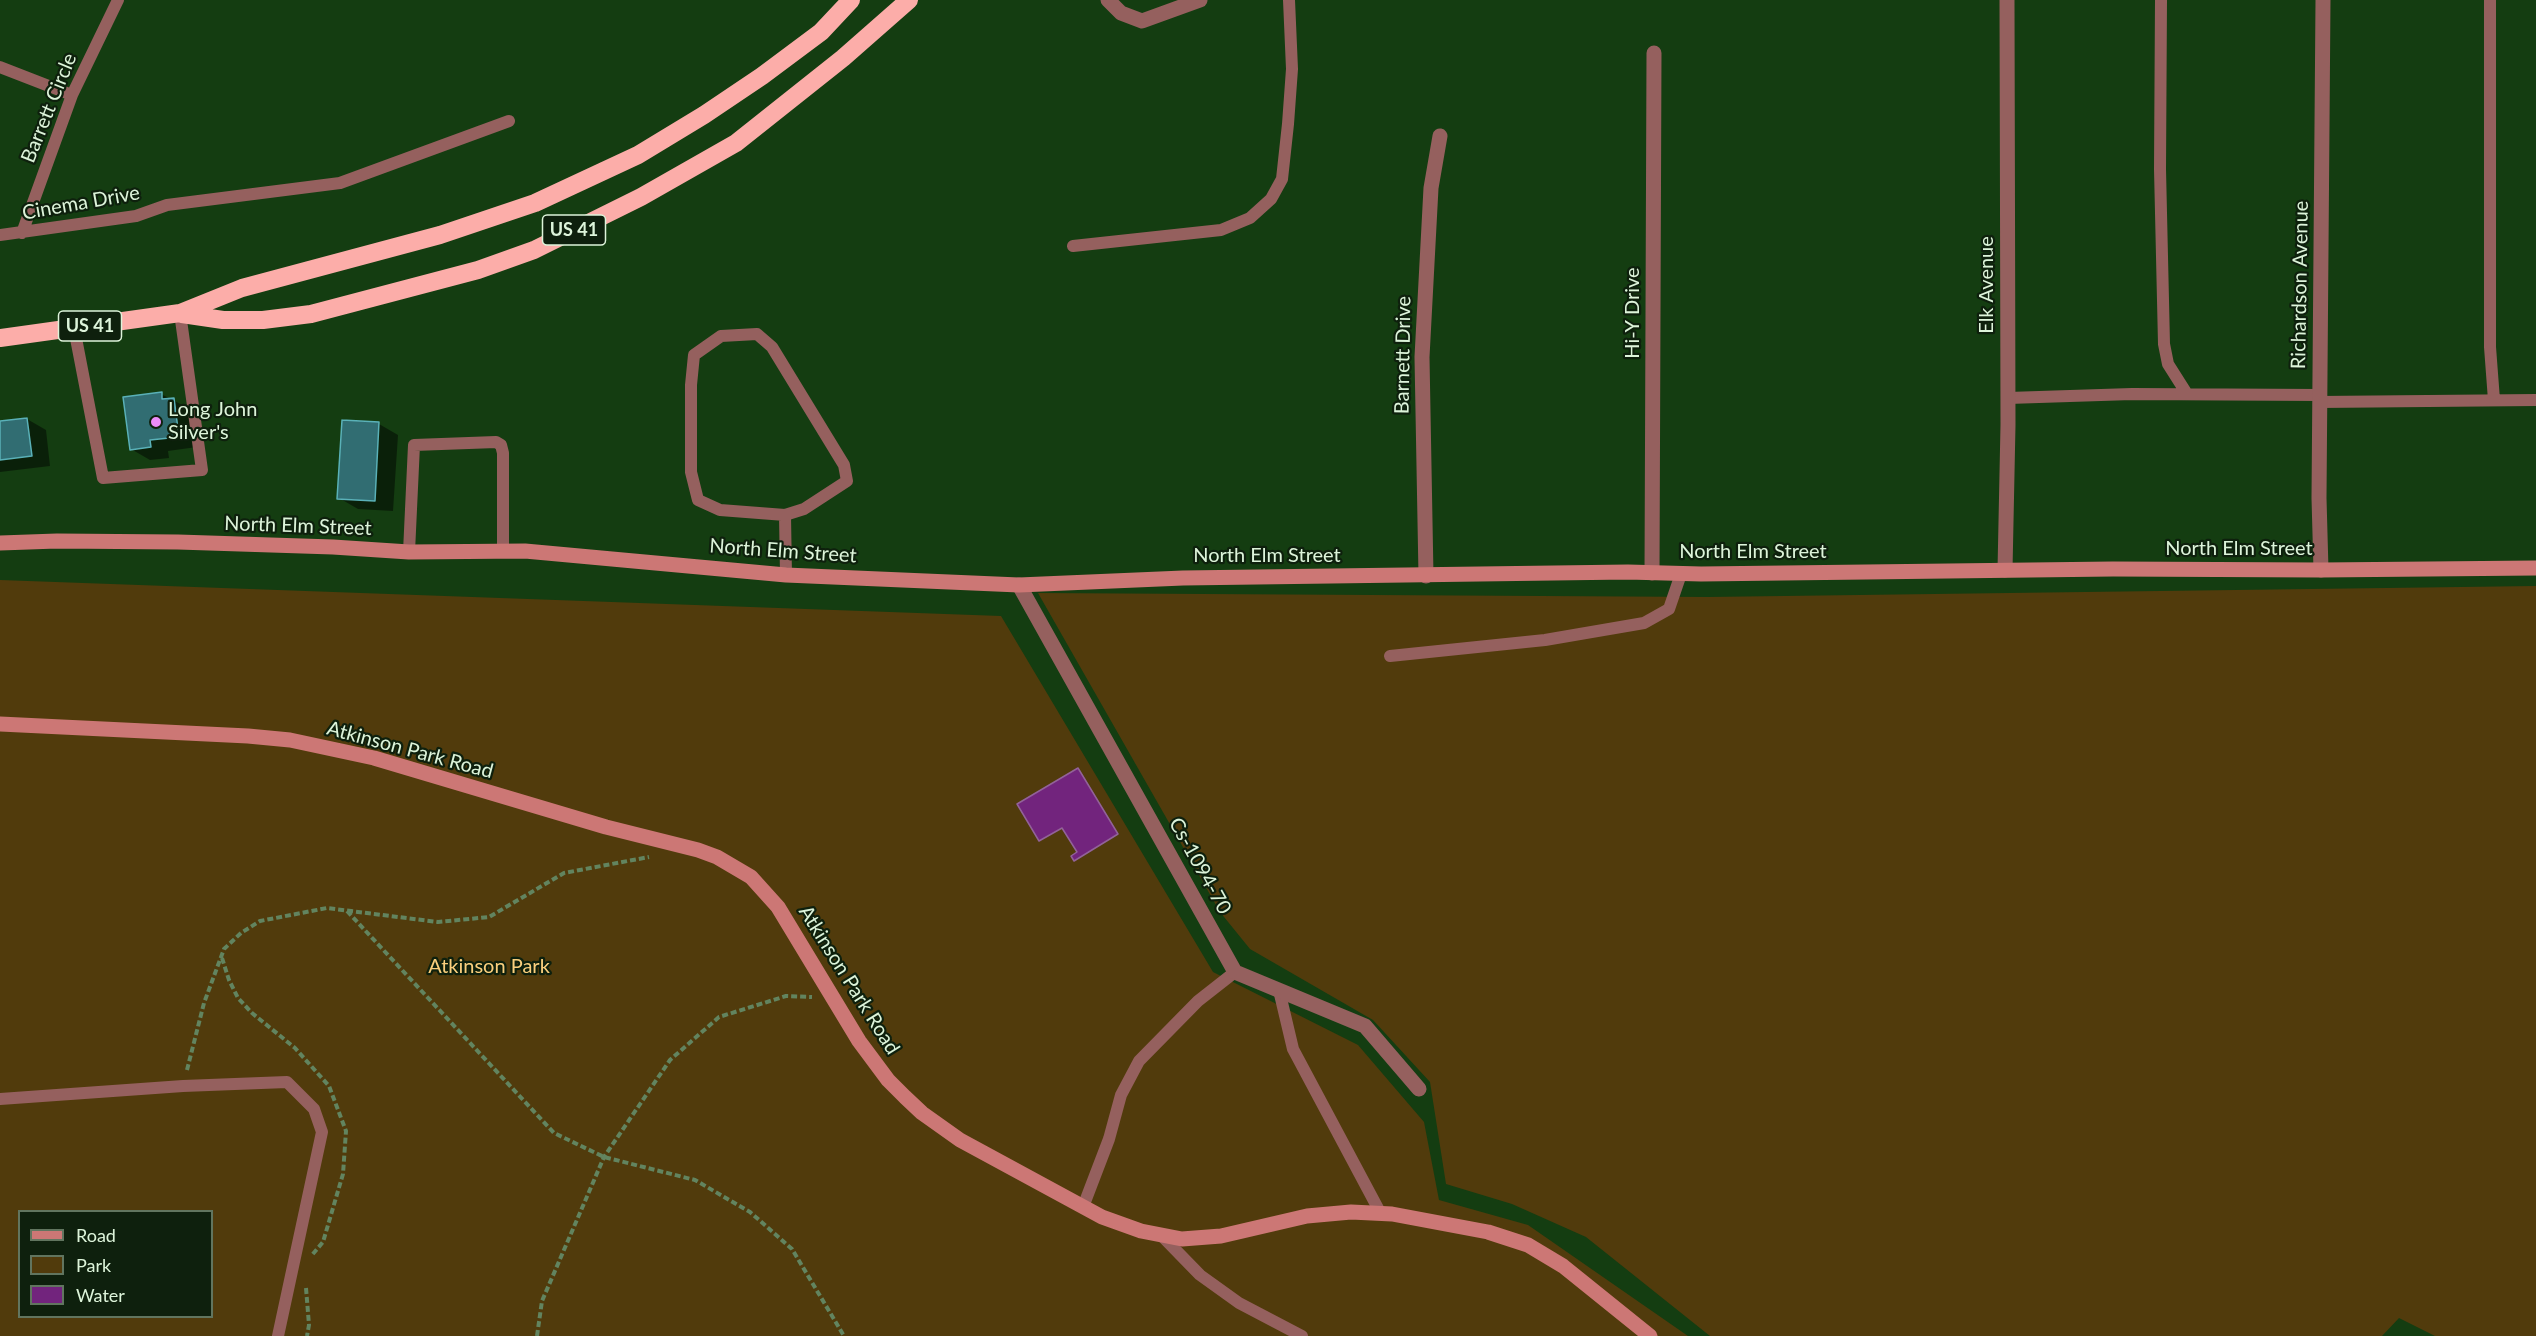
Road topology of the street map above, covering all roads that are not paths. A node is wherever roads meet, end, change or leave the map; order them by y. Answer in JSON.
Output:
{"nodes":[{"id":1,"x":118,"y":0,"type":"edge"},
{"id":2,"x":841,"y":0,"type":"edge"},
{"id":3,"x":851,"y":0,"type":"edge"},
{"id":4,"x":909,"y":0,"type":"edge"},
{"id":5,"x":1108,"y":0,"type":"edge"},
{"id":6,"x":1200,"y":0,"type":"edge"},
{"id":7,"x":1289,"y":0,"type":"edge"},
{"id":8,"x":2007,"y":0,"type":"edge"},
{"id":9,"x":2161,"y":0,"type":"edge"},
{"id":10,"x":2323,"y":0,"type":"edge"},
{"id":11,"x":2490,"y":0,"type":"edge"},
{"id":12,"x":820,"y":32,"type":"junction"},
{"id":13,"x":1654,"y":53,"type":"dead end"},
{"id":14,"x":0,"y":66,"type":"edge"},
{"id":15,"x":72,"y":95,"type":"junction"},
{"id":16,"x":509,"y":121,"type":"dead end"},
{"id":17,"x":1440,"y":136,"type":"dead end"},
{"id":18,"x":22,"y":233,"type":"junction"},
{"id":19,"x":0,"y":235,"type":"edge"},
{"id":20,"x":1073,"y":246,"type":"dead end"},
{"id":21,"x":180,"y":314,"type":"junction"},
{"id":22,"x":74,"y":328,"type":"junction"},
{"id":23,"x":0,"y":338,"type":"edge"},
{"id":24,"x":2187,"y":394,"type":"junction"},
{"id":25,"x":2008,"y":398,"type":"junction"},
{"id":26,"x":2320,"y":398,"type":"junction"},
{"id":27,"x":2494,"y":400,"type":"junction"},
{"id":28,"x":2536,"y":400,"type":"edge"},
{"id":29,"x":785,"y":515,"type":"junction"},
{"id":30,"x":0,"y":543,"type":"edge"},
{"id":31,"x":409,"y":552,"type":"junction"},
{"id":32,"x":503,"y":552,"type":"junction"},
{"id":33,"x":2536,"y":568,"type":"edge"},
{"id":34,"x":2005,"y":570,"type":"junction"},
{"id":35,"x":2321,"y":570,"type":"junction"},
{"id":36,"x":1652,"y":573,"type":"junction"},
{"id":37,"x":1681,"y":574,"type":"junction"},
{"id":38,"x":786,"y":575,"type":"junction"},
{"id":39,"x":1426,"y":576,"type":"junction"},
{"id":40,"x":1019,"y":585,"type":"junction"},
{"id":41,"x":1390,"y":656,"type":"dead end"},
{"id":42,"x":0,"y":724,"type":"edge"},
{"id":43,"x":1235,"y":972,"type":"junction"},
{"id":44,"x":1279,"y":990,"type":"junction"},
{"id":45,"x":1419,"y":1089,"type":"dead end"},
{"id":46,"x":0,"y":1099,"type":"edge"},
{"id":47,"x":1083,"y":1207,"type":"junction"},
{"id":48,"x":1381,"y":1214,"type":"junction"},
{"id":49,"x":1162,"y":1236,"type":"junction"},
{"id":50,"x":278,"y":1336,"type":"edge"},
{"id":51,"x":1302,"y":1336,"type":"edge"},
{"id":52,"x":1650,"y":1336,"type":"edge"}],
"edges":[{"from":1,"to":15,"type":"lane","name":"Barrett Circle"},
{"from":2,"to":12,"type":"highway"},
{"from":3,"to":12,"type":"highway","number":"US 41"},
{"from":4,"to":21,"type":"highway","number":"US 41"},
{"from":5,"to":6,"type":"street"},
{"from":7,"to":20,"type":"lane"},
{"from":8,"to":25,"type":"street","name":"Elk Avenue"},
{"from":9,"to":24,"type":"lane"},
{"from":10,"to":26,"type":"street","name":"Richardson Avenue"},
{"from":11,"to":27,"type":"lane"},
{"from":12,"to":21,"type":"highway","number":"US 41"},
{"from":13,"to":36,"type":"street","name":"Hi-Y Drive"},
{"from":14,"to":15,"type":"lane"},
{"from":15,"to":18,"type":"lane","name":"Barrett Circle"},
{"from":16,"to":18,"type":"lane","name":"Cinema Drive"},
{"from":17,"to":39,"type":"street","name":"Barnett Drive"},
{"from":18,"to":19,"type":"lane","name":"Cinema Drive"},
{"from":21,"to":22,"type":"highway","number":"US 41"},
{"from":21,"to":22,"type":"lane"},
{"from":22,"to":23,"type":"highway","number":"US 41"},
{"from":24,"to":25,"type":"lane"},
{"from":24,"to":26,"type":"lane"},
{"from":25,"to":34,"type":"street","name":"Elk Avenue"},
{"from":26,"to":27,"type":"lane"},
{"from":26,"to":35,"type":"street","name":"Richardson Avenue"},
{"from":27,"to":28,"type":"lane"},
{"from":29,"to":29,"type":"lane"},
{"from":29,"to":38,"type":"lane"},
{"from":30,"to":31,"type":"street","name":"North Elm Street"},
{"from":31,"to":32,"type":"street","name":"North Elm Street"},
{"from":31,"to":32,"type":"lane"},
{"from":32,"to":38,"type":"street","name":"North Elm Street"},
{"from":33,"to":35,"type":"street","name":"North Elm Street"},
{"from":34,"to":35,"type":"street","name":"North Elm Street"},
{"from":34,"to":37,"type":"street","name":"North Elm Street"},
{"from":36,"to":37,"type":"street","name":"North Elm Street"},
{"from":36,"to":39,"type":"street","name":"North Elm Street"},
{"from":37,"to":41,"type":"lane"},
{"from":38,"to":40,"type":"street","name":"North Elm Street"},
{"from":39,"to":40,"type":"street","name":"North Elm Street"},
{"from":40,"to":43,"type":"street","name":"Cs-1094-70"},
{"from":42,"to":47,"type":"street","name":"Atkinson Park Road"},
{"from":43,"to":44,"type":"street"},
{"from":43,"to":47,"type":"lane"},
{"from":44,"to":45,"type":"street"},
{"from":44,"to":48,"type":"lane"},
{"from":46,"to":50,"type":"lane"},
{"from":47,"to":49,"type":"street","name":"Atkinson Park Road"},
{"from":48,"to":49,"type":"street","name":"Atkinson Park Road"},
{"from":48,"to":52,"type":"street","name":"Atkinson Park Road"},
{"from":49,"to":51,"type":"lane"}]}
